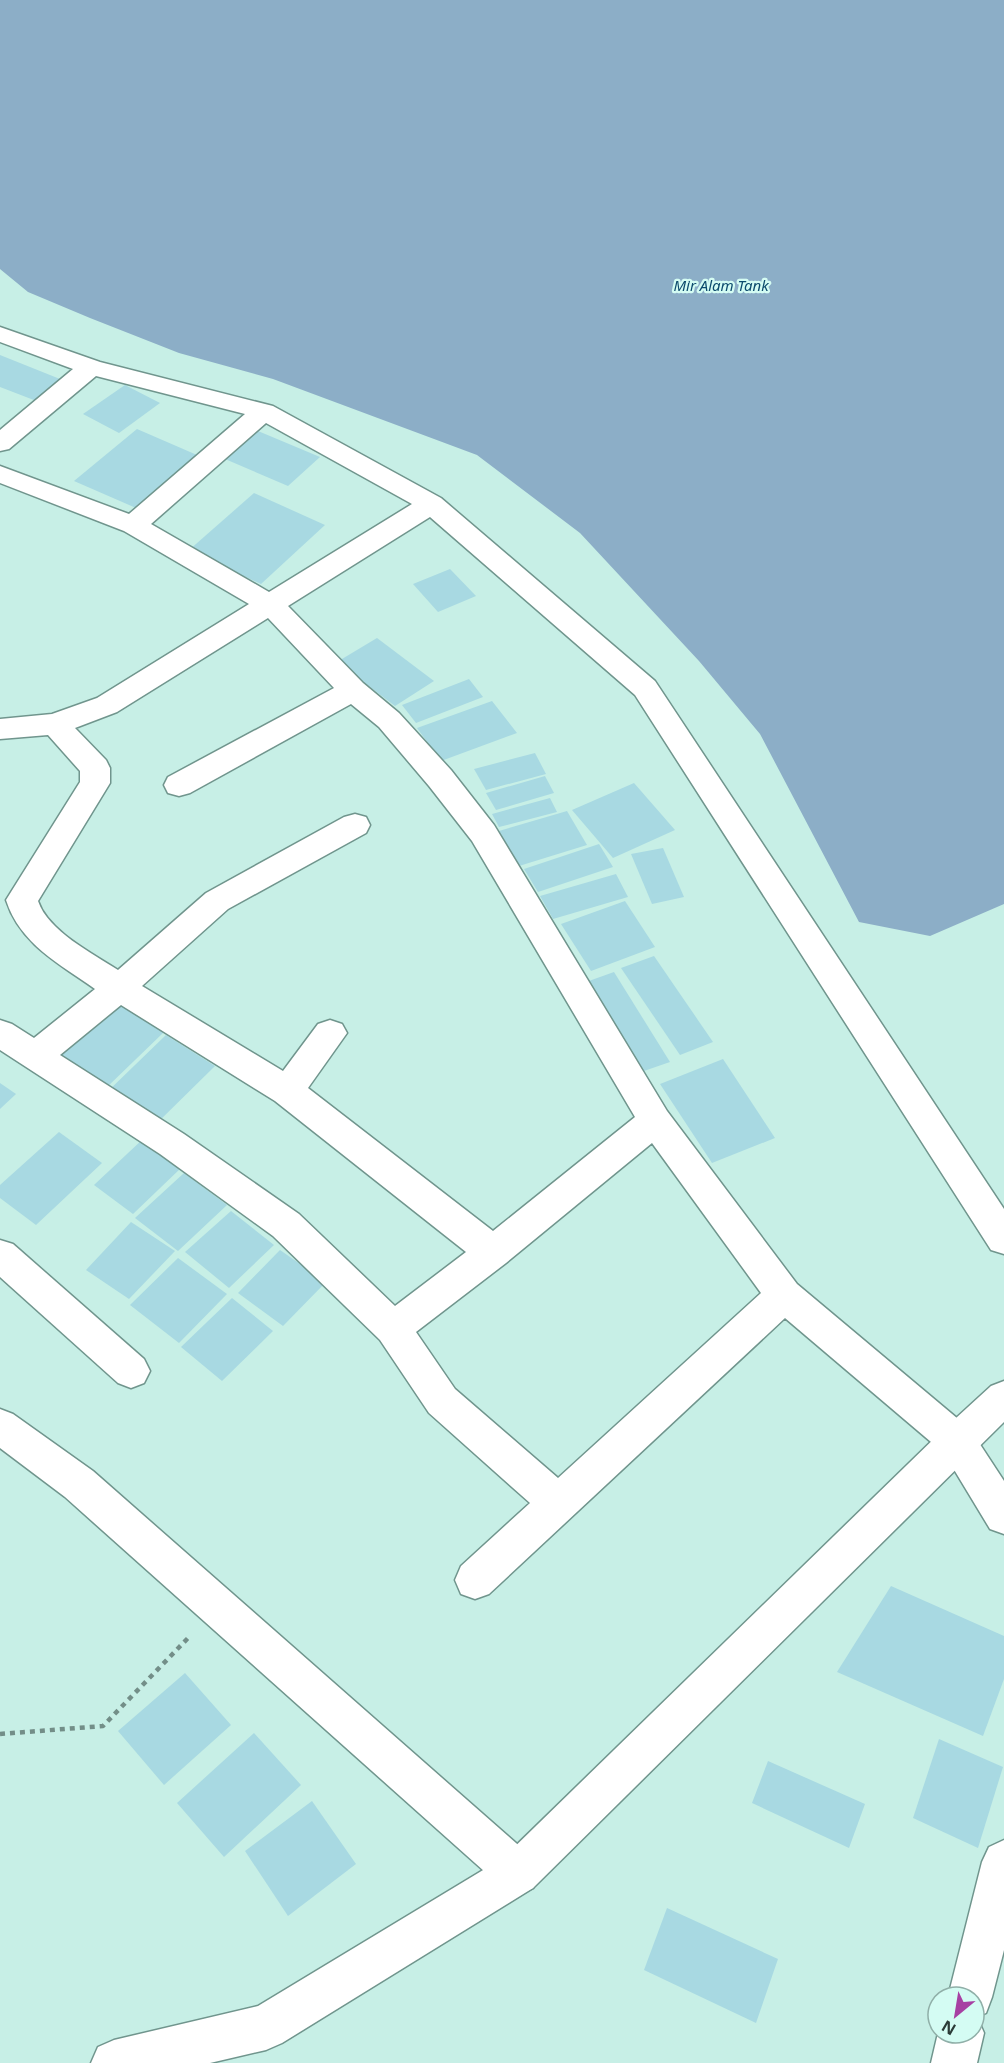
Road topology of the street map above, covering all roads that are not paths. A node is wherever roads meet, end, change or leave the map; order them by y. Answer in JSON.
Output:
{"nodes":[{"id":1,"x":0,"y":334,"type":"edge"},
{"id":2,"x":90,"y":367,"type":"junction"},
{"id":3,"x":264,"y":411,"type":"junction"},
{"id":4,"x":0,"y":443,"type":"edge"},
{"id":5,"x":0,"y":474,"type":"edge"},
{"id":6,"x":432,"y":504,"type":"junction"},
{"id":7,"x":133,"y":525,"type":"junction"},
{"id":8,"x":271,"y":605,"type":"junction"},
{"id":9,"x":353,"y":690,"type":"junction"},
{"id":10,"x":56,"y":724,"type":"junction"},
{"id":11,"x":4,"y":725,"type":"edge"},
{"id":12,"x":179,"y":785,"type":"dead end"},
{"id":13,"x":356,"y":825,"type":"dead end"},
{"id":14,"x":119,"y":988,"type":"junction"},
{"id":15,"x":0,"y":1033,"type":"edge"},
{"id":16,"x":330,"y":1033,"type":"dead end"},
{"id":17,"x":36,"y":1055,"type":"junction"},
{"id":18,"x":287,"y":1091,"type":"junction"},
{"id":19,"x":655,"y":1121,"type":"junction"},
{"id":20,"x":1002,"y":1230,"type":"edge"},
{"id":21,"x":493,"y":1252,"type":"junction"},
{"id":22,"x":0,"y":1255,"type":"edge"},
{"id":23,"x":784,"y":1295,"type":"junction"},
{"id":24,"x":393,"y":1328,"type":"junction"},
{"id":25,"x":131,"y":1371,"type":"dead end"},
{"id":26,"x":1004,"y":1398,"type":"edge"},
{"id":27,"x":0,"y":1426,"type":"edge"},
{"id":28,"x":957,"y":1441,"type":"junction"},
{"id":29,"x":558,"y":1503,"type":"junction"},
{"id":30,"x":1004,"y":1516,"type":"edge"},
{"id":31,"x":475,"y":1580,"type":"dead end"},
{"id":32,"x":1004,"y":1862,"type":"edge"},
{"id":33,"x":518,"y":1873,"type":"junction"},
{"id":34,"x":973,"y":1985,"type":"edge"},
{"id":35,"x":958,"y":2045,"type":"edge"},
{"id":36,"x":221,"y":2050,"type":"edge"},
{"id":37,"x":114,"y":2063,"type":"edge"},
{"id":38,"x":954,"y":2063,"type":"edge"}],
"edges":[{"from":1,"to":2,"type":"street"},
{"from":2,"to":3,"type":"street"},
{"from":2,"to":4,"type":"street"},
{"from":3,"to":6,"type":"street"},
{"from":3,"to":7,"type":"street"},
{"from":5,"to":7,"type":"street"},
{"from":6,"to":8,"type":"street"},
{"from":6,"to":20,"type":"street"},
{"from":7,"to":8,"type":"street"},
{"from":8,"to":9,"type":"street"},
{"from":8,"to":10,"type":"street"},
{"from":9,"to":12,"type":"street"},
{"from":9,"to":19,"type":"street"},
{"from":10,"to":11,"type":"street"},
{"from":10,"to":14,"type":"street"},
{"from":13,"to":14,"type":"street"},
{"from":14,"to":17,"type":"street"},
{"from":14,"to":18,"type":"street"},
{"from":15,"to":17,"type":"street"},
{"from":16,"to":18,"type":"street"},
{"from":17,"to":24,"type":"street"},
{"from":18,"to":21,"type":"street"},
{"from":19,"to":21,"type":"street"},
{"from":19,"to":23,"type":"street"},
{"from":21,"to":24,"type":"street"},
{"from":22,"to":25,"type":"street"},
{"from":23,"to":28,"type":"street"},
{"from":23,"to":29,"type":"street"},
{"from":24,"to":29,"type":"street"},
{"from":26,"to":28,"type":"street"},
{"from":27,"to":33,"type":"street"},
{"from":28,"to":30,"type":"street"},
{"from":28,"to":33,"type":"street"},
{"from":29,"to":31,"type":"street"},
{"from":32,"to":34,"type":"street"},
{"from":33,"to":36,"type":"street"},
{"from":35,"to":38,"type":"street"},
{"from":36,"to":37,"type":"street"}]}
